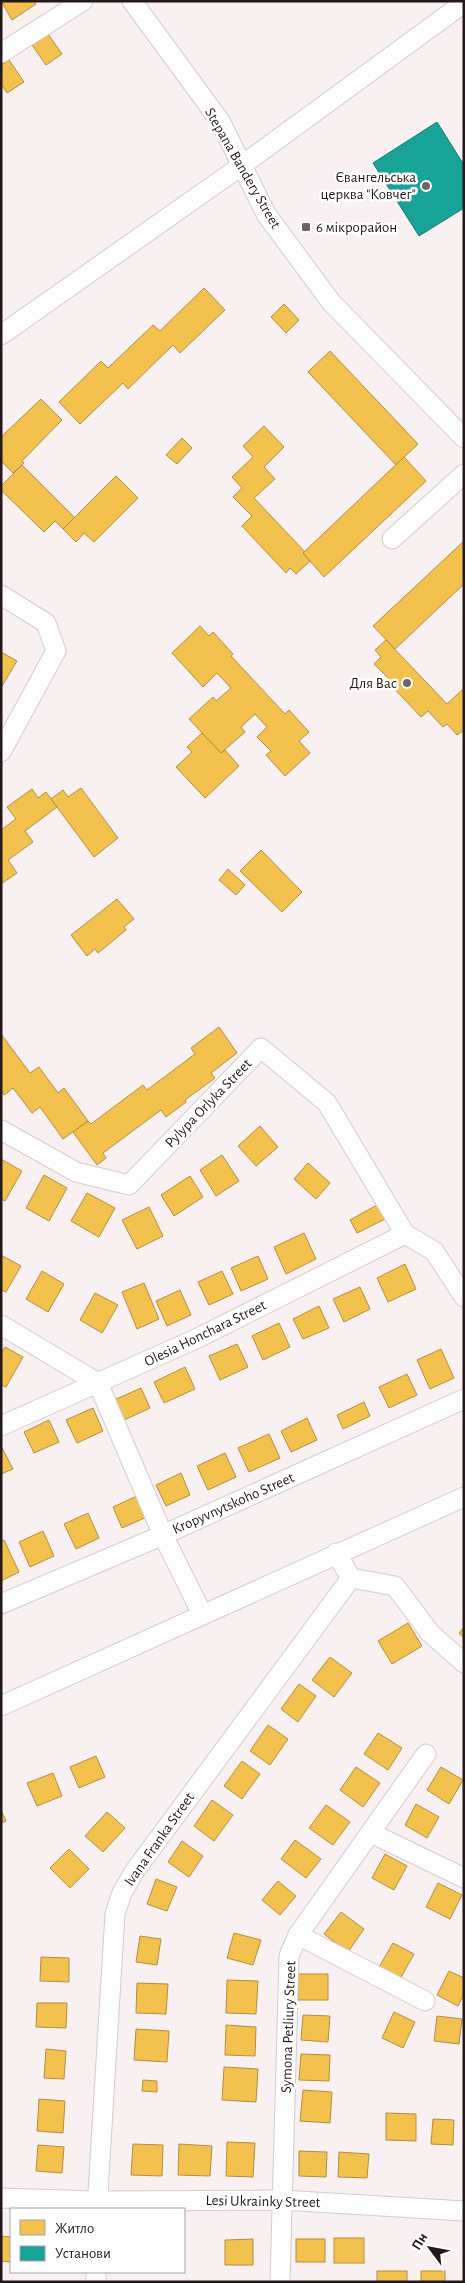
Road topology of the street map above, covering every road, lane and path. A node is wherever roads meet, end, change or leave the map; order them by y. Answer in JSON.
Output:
{"nodes":[{"id":1,"x":83,"y":1,"type":"edge"},
{"id":2,"x":132,"y":1,"type":"edge"},
{"id":3,"x":464,"y":3,"type":"edge"},
{"id":4,"x":1,"y":53,"type":"edge"},
{"id":5,"x":241,"y":166,"type":"junction"},
{"id":6,"x":1,"y":335,"type":"edge"},
{"id":7,"x":464,"y":438,"type":"edge"},
{"id":8,"x":464,"y":474,"type":"edge"},
{"id":9,"x":392,"y":539,"type":"dead end"},
{"id":10,"x":1,"y":595,"type":"edge"},
{"id":11,"x":1,"y":752,"type":"edge"},
{"id":12,"x":1,"y":1130,"type":"edge"},
{"id":13,"x":405,"y":1234,"type":"junction"},
{"id":14,"x":464,"y":1297,"type":"edge"},
{"id":15,"x":1,"y":1325,"type":"edge"},
{"id":16,"x":98,"y":1383,"type":"junction"},
{"id":17,"x":464,"y":1399,"type":"edge"},
{"id":18,"x":1,"y":1426,"type":"edge"},
{"id":19,"x":464,"y":1497,"type":"edge"},
{"id":20,"x":164,"y":1535,"type":"junction"},
{"id":21,"x":336,"y":1553,"type":"junction"},
{"id":22,"x":351,"y":1578,"type":"junction"},
{"id":23,"x":1,"y":1604,"type":"edge"},
{"id":24,"x":202,"y":1614,"type":"junction"},
{"id":25,"x":464,"y":1664,"type":"edge"},
{"id":26,"x":1,"y":1706,"type":"edge"},
{"id":27,"x":426,"y":1754,"type":"dead end"},
{"id":28,"x":371,"y":1833,"type":"junction"},
{"id":29,"x":464,"y":1878,"type":"edge"},
{"id":30,"x":298,"y":1935,"type":"junction"},
{"id":31,"x":425,"y":2002,"type":"dead end"},
{"id":32,"x":1,"y":2198,"type":"edge"},
{"id":33,"x":282,"y":2200,"type":"junction"},
{"id":34,"x":97,"y":2205,"type":"edge"},
{"id":35,"x":464,"y":2211,"type":"edge"},
{"id":36,"x":280,"y":2282,"type":"edge"}],
"edges":[{"from":1,"to":4,"type":"street"},
{"from":2,"to":5,"type":"street","name":"Stepana Bandery Street"},
{"from":3,"to":5,"type":"street"},
{"from":5,"to":6,"type":"street"},
{"from":5,"to":7,"type":"street","name":"Stepana Bandery Street"},
{"from":8,"to":9,"type":"street"},
{"from":10,"to":11,"type":"street"},
{"from":12,"to":13,"type":"street","name":"Pylypa Orlyka Street"},
{"from":13,"to":14,"type":"street"},
{"from":13,"to":16,"type":"street","name":"Olesia Honchara Street"},
{"from":15,"to":16,"type":"street"},
{"from":16,"to":18,"type":"street","name":"Olesia Honchara Street"},
{"from":16,"to":20,"type":"street"},
{"from":17,"to":20,"type":"street","name":"Kropyvnytskoho Street"},
{"from":19,"to":21,"type":"street"},
{"from":20,"to":23,"type":"street","name":"Kropyvnytskoho Street"},
{"from":20,"to":24,"type":"street"},
{"from":21,"to":22,"type":"street"},
{"from":21,"to":24,"type":"street"},
{"from":22,"to":25,"type":"street"},
{"from":22,"to":34,"type":"street","name":"Ivana Franka Street"},
{"from":24,"to":26,"type":"street"},
{"from":27,"to":28,"type":"street","name":"Symona Petliury Street"},
{"from":28,"to":29,"type":"street"},
{"from":28,"to":30,"type":"street","name":"Symona Petliury Street"},
{"from":30,"to":31,"type":"street"},
{"from":30,"to":33,"type":"street","name":"Symona Petliury Street"},
{"from":32,"to":34,"type":"street","name":"Lesi Ukrainky Street"},
{"from":33,"to":34,"type":"street","name":"Lesi Ukrainky Street"},
{"from":33,"to":35,"type":"street","name":"Lesi Ukrainky Street"},
{"from":33,"to":36,"type":"street","name":"Symona Petliury Street"}]}
